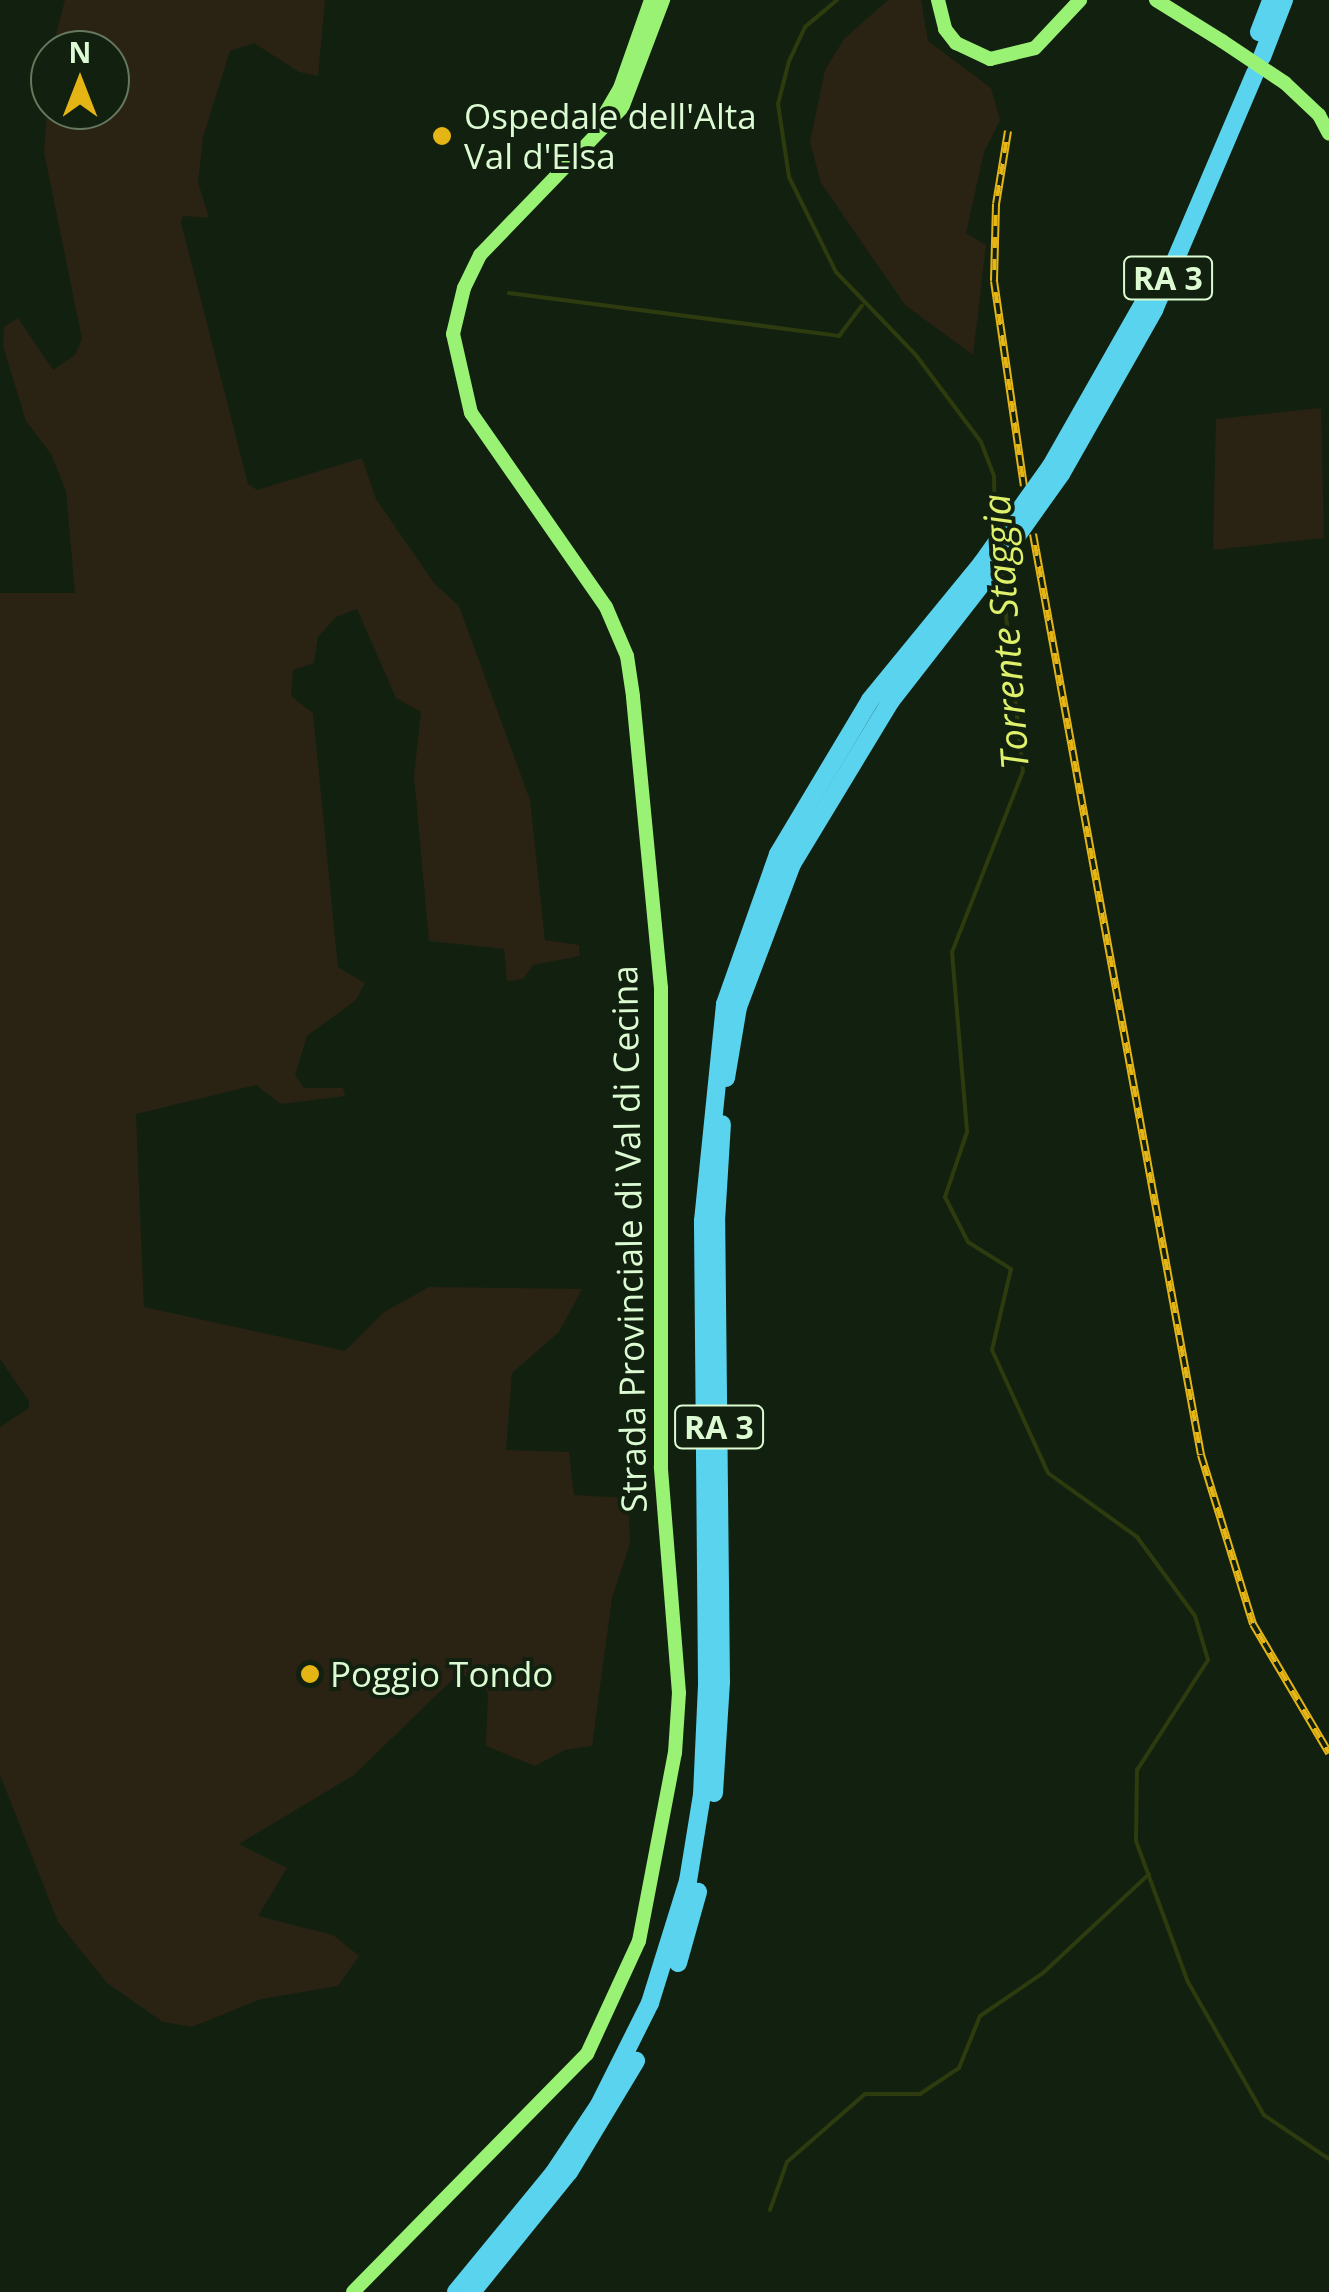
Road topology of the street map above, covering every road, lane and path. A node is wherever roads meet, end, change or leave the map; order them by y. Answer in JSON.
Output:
{"nodes":[{"id":1,"x":651,"y":0,"type":"edge"},
{"id":2,"x":663,"y":0,"type":"edge"},
{"id":3,"x":938,"y":0,"type":"edge"},
{"id":4,"x":1080,"y":0,"type":"edge"},
{"id":5,"x":1156,"y":0,"type":"edge"},
{"id":6,"x":1271,"y":0,"type":"edge"},
{"id":7,"x":1284,"y":0,"type":"edge"},
{"id":8,"x":1254,"y":62,"type":"junction"},
{"id":9,"x":1329,"y":134,"type":"edge"},
{"id":10,"x":568,"y":164,"type":"junction"},
{"id":11,"x":987,"y":567,"type":"junction"},
{"id":12,"x":505,"y":2252,"type":"junction"},
{"id":13,"x":353,"y":2292,"type":"edge"},
{"id":14,"x":456,"y":2292,"type":"edge"},
{"id":15,"x":472,"y":2292,"type":"edge"},
{"id":16,"x":483,"y":2292,"type":"edge"}],
"edges":[{"from":1,"to":10,"type":"main road","name":"Strada Provinciale di Val di Cecina"},
{"from":2,"to":10,"type":"main road","name":"Strada Provinciale di Val di Cecina"},
{"from":3,"to":4,"type":"main road"},
{"from":5,"to":9,"type":"main road","bridge":true},
{"from":6,"to":8,"type":"highway","number":"RA 3"},
{"from":7,"to":8,"type":"highway","number":"RA 3"},
{"from":8,"to":11,"type":"highway","number":"RA 3","bridge":true},
{"from":10,"to":13,"type":"main road","name":"Strada Provinciale di Val di Cecina"},
{"from":11,"to":12,"type":"highway","number":"RA 3"},
{"from":11,"to":14,"type":"highway","number":"RA 3"},
{"from":12,"to":15,"type":"highway","number":"RA 3"},
{"from":12,"to":16,"type":"highway"}]}
